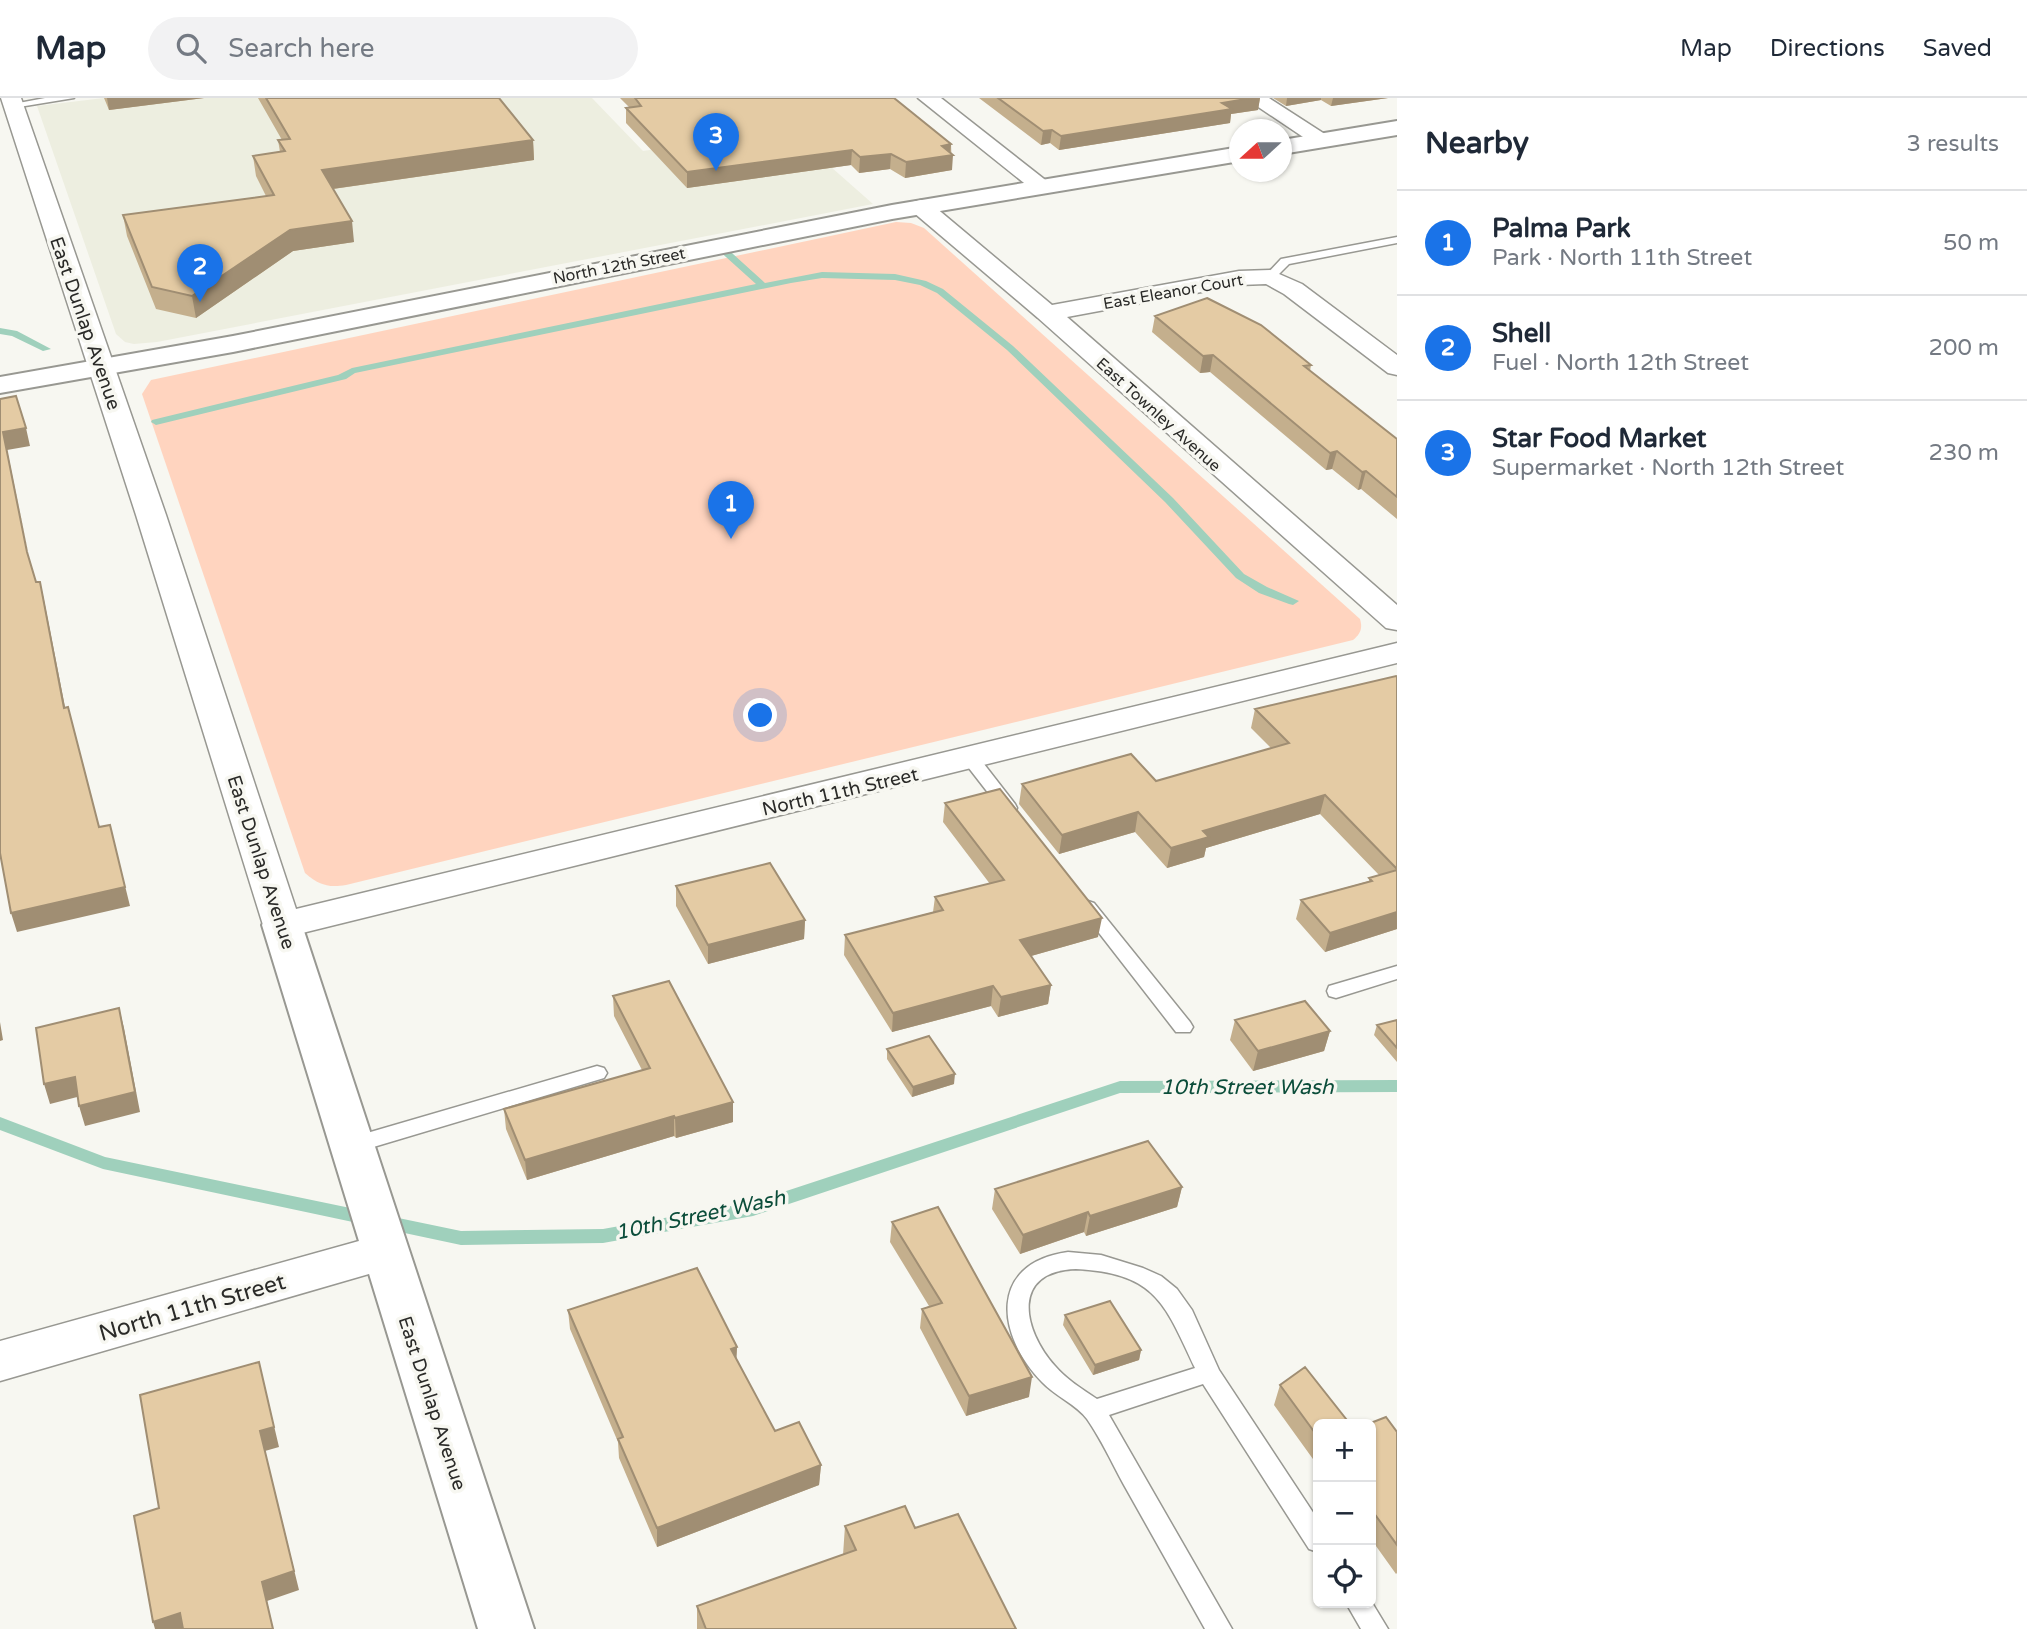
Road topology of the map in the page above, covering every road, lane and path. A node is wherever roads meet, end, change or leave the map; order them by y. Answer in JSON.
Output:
{"nodes":[{"id":1,"x":69,"y":98,"type":"edge"},
{"id":2,"x":928,"y":98,"type":"edge"},
{"id":3,"x":1255,"y":98,"type":"edge"},
{"id":4,"x":12,"y":102,"type":"edge"},
{"id":5,"x":1397,"y":128,"type":"edge"},
{"id":6,"x":1323,"y":140,"type":"junction"},
{"id":7,"x":1292,"y":145,"type":"edge"},
{"id":8,"x":1229,"y":156,"type":"edge"},
{"id":9,"x":1042,"y":186,"type":"junction"},
{"id":10,"x":921,"y":207,"type":"junction"},
{"id":11,"x":1397,"y":240,"type":"edge"},
{"id":12,"x":1270,"y":277,"type":"junction"},
{"id":13,"x":1047,"y":313,"type":"junction"},
{"id":14,"x":1397,"y":367,"type":"edge"},
{"id":15,"x":102,"y":368,"type":"junction"},
{"id":16,"x":0,"y":385,"type":"edge"},
{"id":17,"x":1397,"y":621,"type":"edge"},
{"id":18,"x":1397,"y":653,"type":"edge"},
{"id":19,"x":971,"y":759,"type":"junction"},
{"id":20,"x":1021,"y":823,"type":"edge"},
{"id":21,"x":1072,"y":887,"type":"edge"},
{"id":22,"x":282,"y":925,"type":"junction"},
{"id":23,"x":1397,"y":972,"type":"edge"},
{"id":24,"x":1336,"y":991,"type":"dead end"},
{"id":25,"x":1183,"y":1027,"type":"dead end"},
{"id":26,"x":597,"y":1073,"type":"dead end"},
{"id":27,"x":351,"y":1146,"type":"junction"},
{"id":28,"x":384,"y":1252,"type":"junction"},
{"id":29,"x":0,"y":1361,"type":"edge"},
{"id":30,"x":1209,"y":1373,"type":"junction"},
{"id":31,"x":1094,"y":1410,"type":"junction"},
{"id":32,"x":1313,"y":1533,"type":"edge"},
{"id":33,"x":1361,"y":1608,"type":"edge"},
{"id":34,"x":506,"y":1629,"type":"edge"},
{"id":35,"x":1219,"y":1629,"type":"edge"},
{"id":36,"x":1375,"y":1629,"type":"edge"}],
"edges":[{"from":1,"to":4,"type":"lane"},
{"from":2,"to":9,"type":"street"},
{"from":3,"to":6,"type":"street"},
{"from":4,"to":15,"type":"street","name":"East Dunlap Avenue"},
{"from":5,"to":6,"type":"street"},
{"from":6,"to":7,"type":"street"},
{"from":8,"to":9,"type":"street","name":"North 12th Street"},
{"from":9,"to":10,"type":"street","name":"North 12th Street"},
{"from":10,"to":13,"type":"street","name":"East Townley Avenue"},
{"from":10,"to":15,"type":"street","name":"North 12th Street"},
{"from":11,"to":12,"type":"lane"},
{"from":12,"to":13,"type":"street","name":"East Eleanor Court"},
{"from":12,"to":14,"type":"street","name":"East Eleanor Court"},
{"from":13,"to":17,"type":"street","name":"East Townley Avenue"},
{"from":15,"to":16,"type":"street","name":"North 12th Street"},
{"from":15,"to":22,"type":"street","name":"East Dunlap Avenue"},
{"from":18,"to":19,"type":"street","name":"North 11th Street"},
{"from":19,"to":20,"type":"lane"},
{"from":19,"to":22,"type":"street","name":"North 11th Street"},
{"from":21,"to":25,"type":"lane"},
{"from":22,"to":27,"type":"street","name":"East Dunlap Avenue"},
{"from":23,"to":24,"type":"lane"},
{"from":26,"to":27,"type":"lane"},
{"from":27,"to":28,"type":"street","name":"East Dunlap Avenue"},
{"from":28,"to":29,"type":"street","name":"North 11th Street"},
{"from":28,"to":34,"type":"street","name":"East Dunlap Avenue"},
{"from":30,"to":31,"type":"lane"},
{"from":30,"to":31,"type":"lane"},
{"from":30,"to":32,"type":"lane"},
{"from":31,"to":35,"type":"lane"},
{"from":33,"to":36,"type":"lane"}]}
